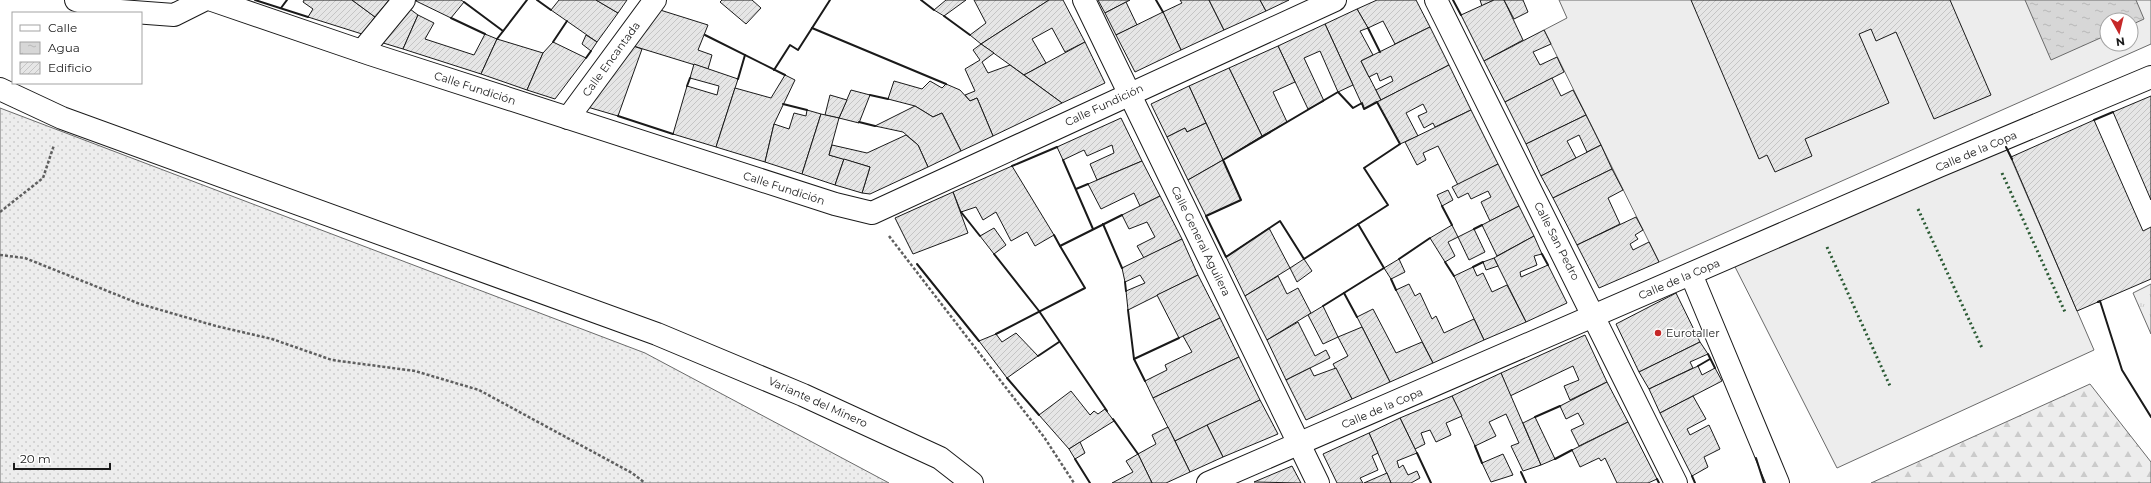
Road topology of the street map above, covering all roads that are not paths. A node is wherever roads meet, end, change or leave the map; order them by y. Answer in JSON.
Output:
{"nodes":[{"id":1,"x":76,"y":0,"type":"edge"},
{"id":2,"x":204,"y":0,"type":"edge"},
{"id":3,"x":212,"y":0,"type":"edge"},
{"id":4,"x":404,"y":0,"type":"edge"},
{"id":5,"x":655,"y":0,"type":"edge"},
{"id":6,"x":1084,"y":0,"type":"edge"},
{"id":7,"x":1335,"y":0,"type":"edge"},
{"id":8,"x":1436,"y":0,"type":"edge"},
{"id":9,"x":129,"y":12,"type":"edge"},
{"id":10,"x":142,"y":13,"type":"edge"},
{"id":11,"x":362,"y":51,"type":"junction"},
{"id":12,"x":2151,"y":77,"type":"edge"},
{"id":13,"x":0,"y":89,"type":"edge"},
{"id":14,"x":1130,"y":93,"type":"junction"},
{"id":15,"x":568,"y":118,"type":"junction"},
{"id":16,"x":1691,"y":274,"type":"junction"},
{"id":17,"x":1594,"y":316,"type":"junction"},
{"id":18,"x":1299,"y":444,"type":"junction"},
{"id":19,"x":972,"y":483,"type":"edge"},
{"id":20,"x":1208,"y":483,"type":"edge"},
{"id":21,"x":1318,"y":483,"type":"edge"},
{"id":22,"x":1676,"y":483,"type":"edge"},
{"id":23,"x":1778,"y":483,"type":"edge"}],
"edges":[{"from":1,"to":9,"type":"street"},
{"from":2,"to":10,"type":"street"},
{"from":3,"to":11,"type":"street","name":"Calle Fundición"},
{"from":4,"to":11,"type":"street"},
{"from":5,"to":15,"type":"street","name":"Calle Encantada"},
{"from":6,"to":14,"type":"street","name":"Calle General Aguilera"},
{"from":7,"to":14,"type":"street","name":"Calle Fundición"},
{"from":8,"to":17,"type":"street","name":"Calle San Pedro"},
{"from":11,"to":15,"type":"street","name":"Calle Fundición"},
{"from":12,"to":16,"type":"street","name":"Calle de la Copa"},
{"from":13,"to":19,"type":"street","name":"Variante del Minero"},
{"from":14,"to":15,"type":"street","name":"Calle Fundición"},
{"from":14,"to":18,"type":"street","name":"Calle General Aguilera"},
{"from":16,"to":17,"type":"street","name":"Calle de la Copa"},
{"from":16,"to":23,"type":"street"},
{"from":17,"to":18,"type":"street","name":"Calle de la Copa"},
{"from":17,"to":22,"type":"street","name":"Calle San Pedro"},
{"from":18,"to":20,"type":"street","name":"Calle de la Copa"},
{"from":18,"to":21,"type":"street","name":"Calle General Aguilera"}]}
